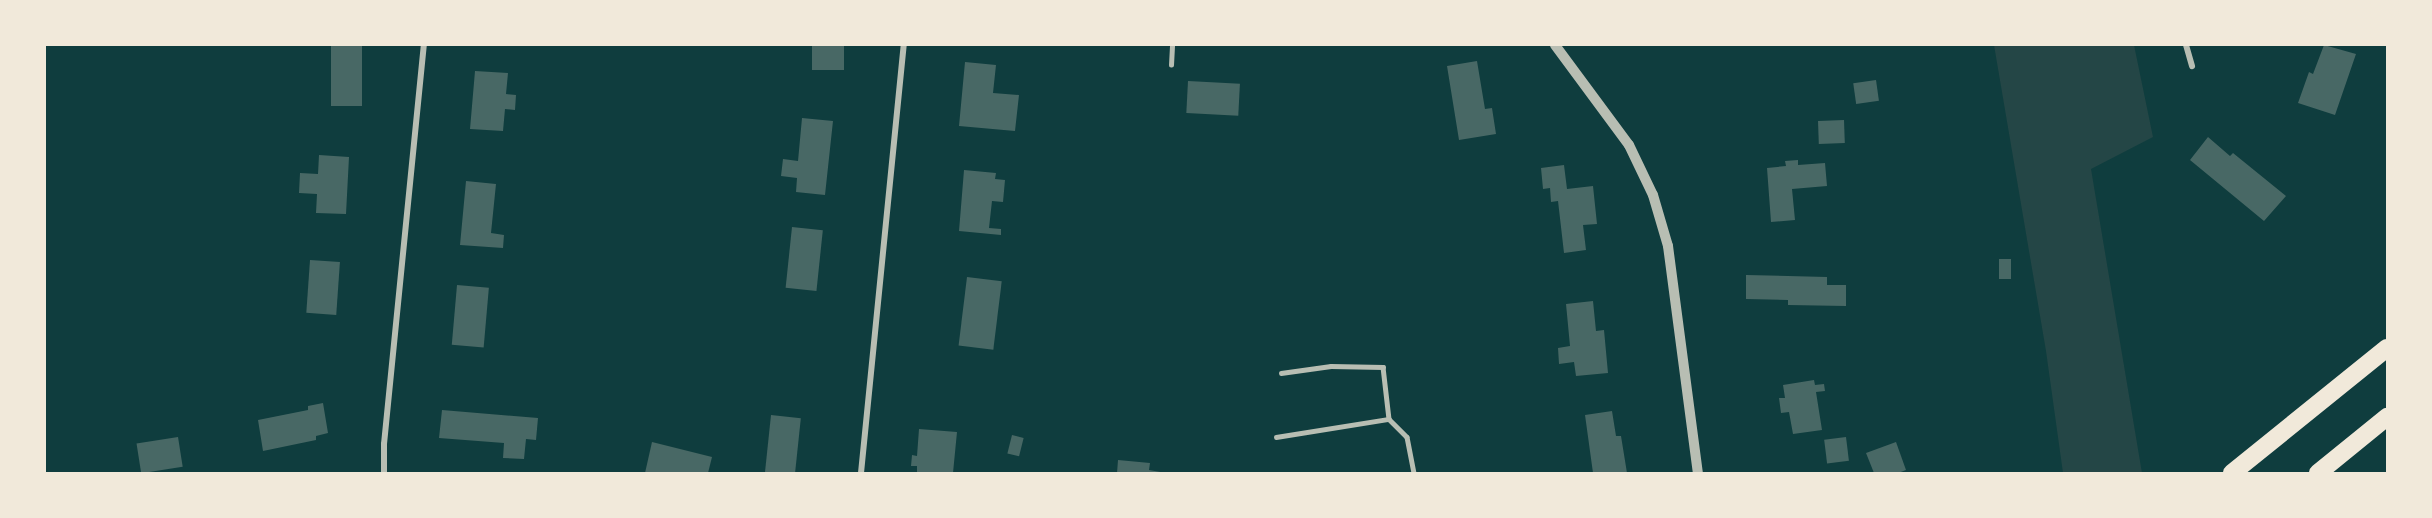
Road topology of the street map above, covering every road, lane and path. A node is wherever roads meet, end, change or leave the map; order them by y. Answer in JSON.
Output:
{"nodes":[{"id":1,"x":424,"y":45,"type":"edge"},
{"id":2,"x":904,"y":45,"type":"edge"},
{"id":3,"x":1172,"y":45,"type":"edge"},
{"id":4,"x":1555,"y":45,"type":"edge"},
{"id":5,"x":2186,"y":45,"type":"edge"},
{"id":6,"x":1171,"y":64,"type":"dead end"},
{"id":7,"x":2192,"y":66,"type":"dead end"},
{"id":8,"x":2387,"y":348,"type":"edge"},
{"id":9,"x":1281,"y":373,"type":"dead end"},
{"id":10,"x":2387,"y":417,"type":"edge"},
{"id":11,"x":1389,"y":419,"type":"junction"},
{"id":12,"x":1276,"y":437,"type":"dead end"},
{"id":13,"x":384,"y":473,"type":"edge"},
{"id":14,"x":861,"y":473,"type":"edge"},
{"id":15,"x":1414,"y":473,"type":"edge"},
{"id":16,"x":1698,"y":473,"type":"edge"},
{"id":17,"x":2232,"y":473,"type":"edge"},
{"id":18,"x":2318,"y":473,"type":"edge"}],
"edges":[{"from":1,"to":13,"type":"street"},
{"from":2,"to":14,"type":"street"},
{"from":3,"to":6,"type":"lane"},
{"from":4,"to":16,"type":"street"},
{"from":5,"to":7,"type":"street"},
{"from":8,"to":17,"type":"highway"},
{"from":9,"to":11,"type":"lane"},
{"from":10,"to":18,"type":"highway"},
{"from":11,"to":12,"type":"lane"},
{"from":11,"to":15,"type":"lane"}]}
